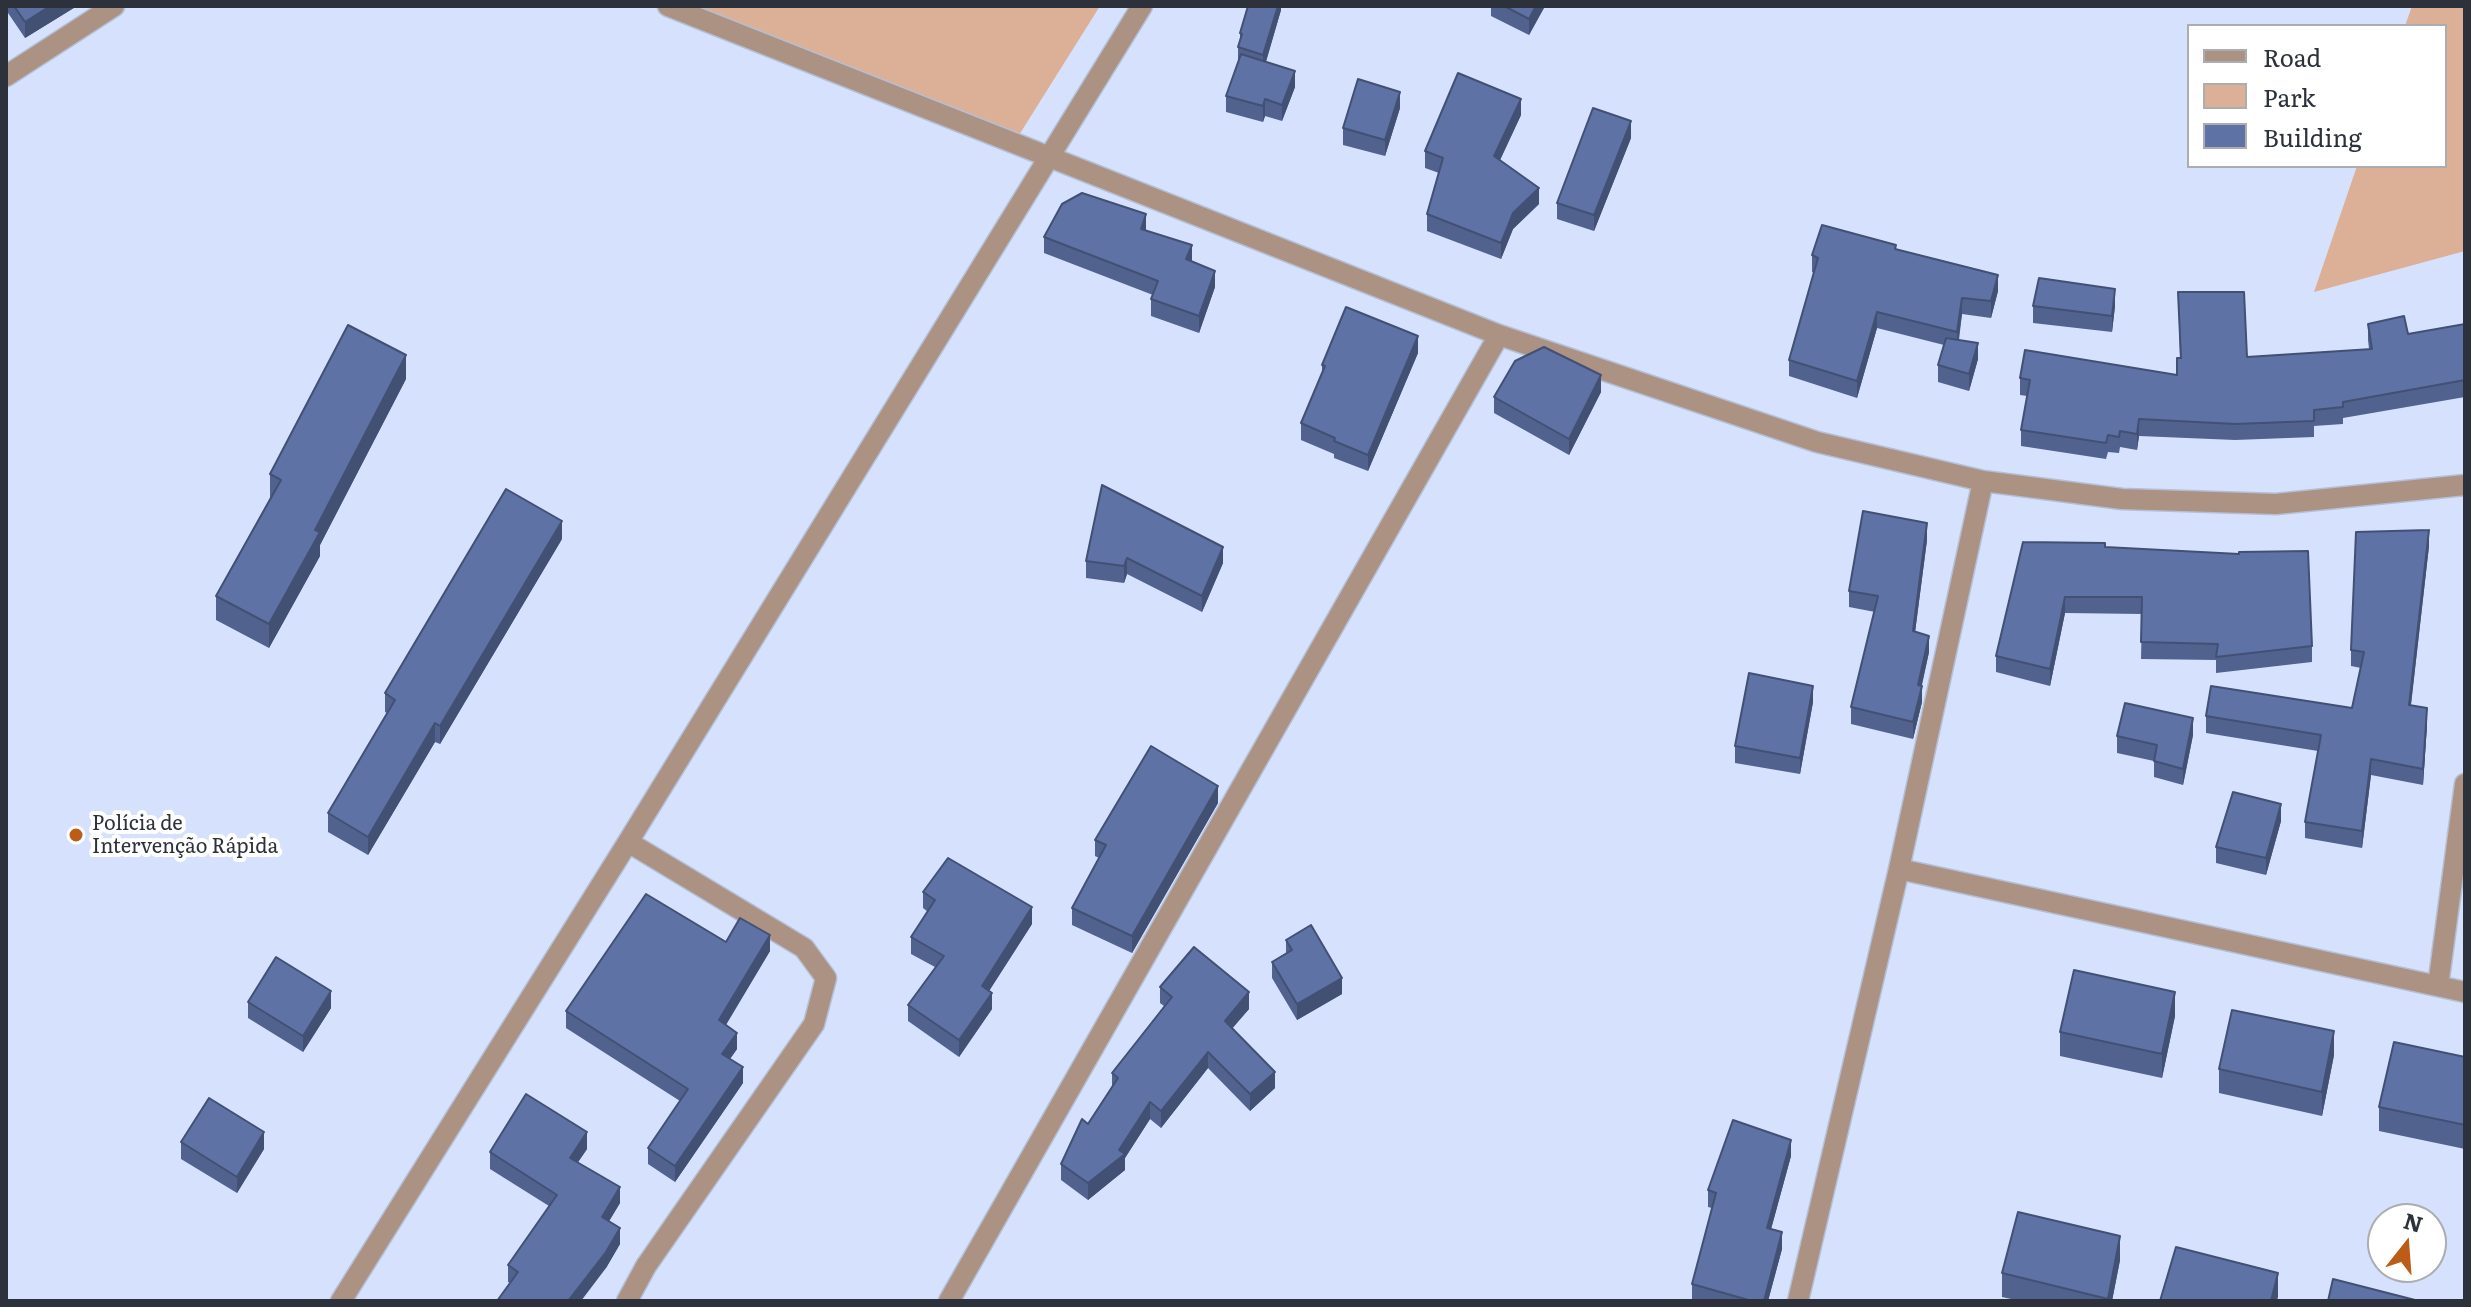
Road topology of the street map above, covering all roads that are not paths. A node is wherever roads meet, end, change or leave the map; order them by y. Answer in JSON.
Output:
{"nodes":[{"id":1,"x":114,"y":6,"type":"edge"},
{"id":2,"x":668,"y":6,"type":"edge"},
{"id":3,"x":1142,"y":6,"type":"edge"},
{"id":4,"x":6,"y":76,"type":"edge"},
{"id":5,"x":1051,"y":157,"type":"junction"},
{"id":6,"x":1499,"y":335,"type":"junction"},
{"id":7,"x":1983,"y":481,"type":"junction"},
{"id":8,"x":2465,"y":485,"type":"edge"},
{"id":9,"x":2465,"y":784,"type":"edge"},
{"id":10,"x":628,"y":842,"type":"junction"},
{"id":11,"x":1899,"y":869,"type":"junction"},
{"id":12,"x":2438,"y":986,"type":"junction"},
{"id":13,"x":2465,"y":992,"type":"edge"},
{"id":14,"x":341,"y":1301,"type":"edge"},
{"id":15,"x":627,"y":1301,"type":"edge"},
{"id":16,"x":949,"y":1301,"type":"edge"},
{"id":17,"x":1798,"y":1301,"type":"edge"}],
"edges":[{"from":1,"to":4,"type":"street"},
{"from":2,"to":5,"type":"street"},
{"from":3,"to":5,"type":"street"},
{"from":5,"to":6,"type":"street"},
{"from":5,"to":10,"type":"street"},
{"from":6,"to":7,"type":"street"},
{"from":6,"to":16,"type":"street"},
{"from":7,"to":8,"type":"street"},
{"from":7,"to":11,"type":"street"},
{"from":9,"to":12,"type":"street"},
{"from":10,"to":14,"type":"street"},
{"from":10,"to":15,"type":"street"},
{"from":11,"to":12,"type":"street"},
{"from":11,"to":17,"type":"street"},
{"from":12,"to":13,"type":"street"}]}
